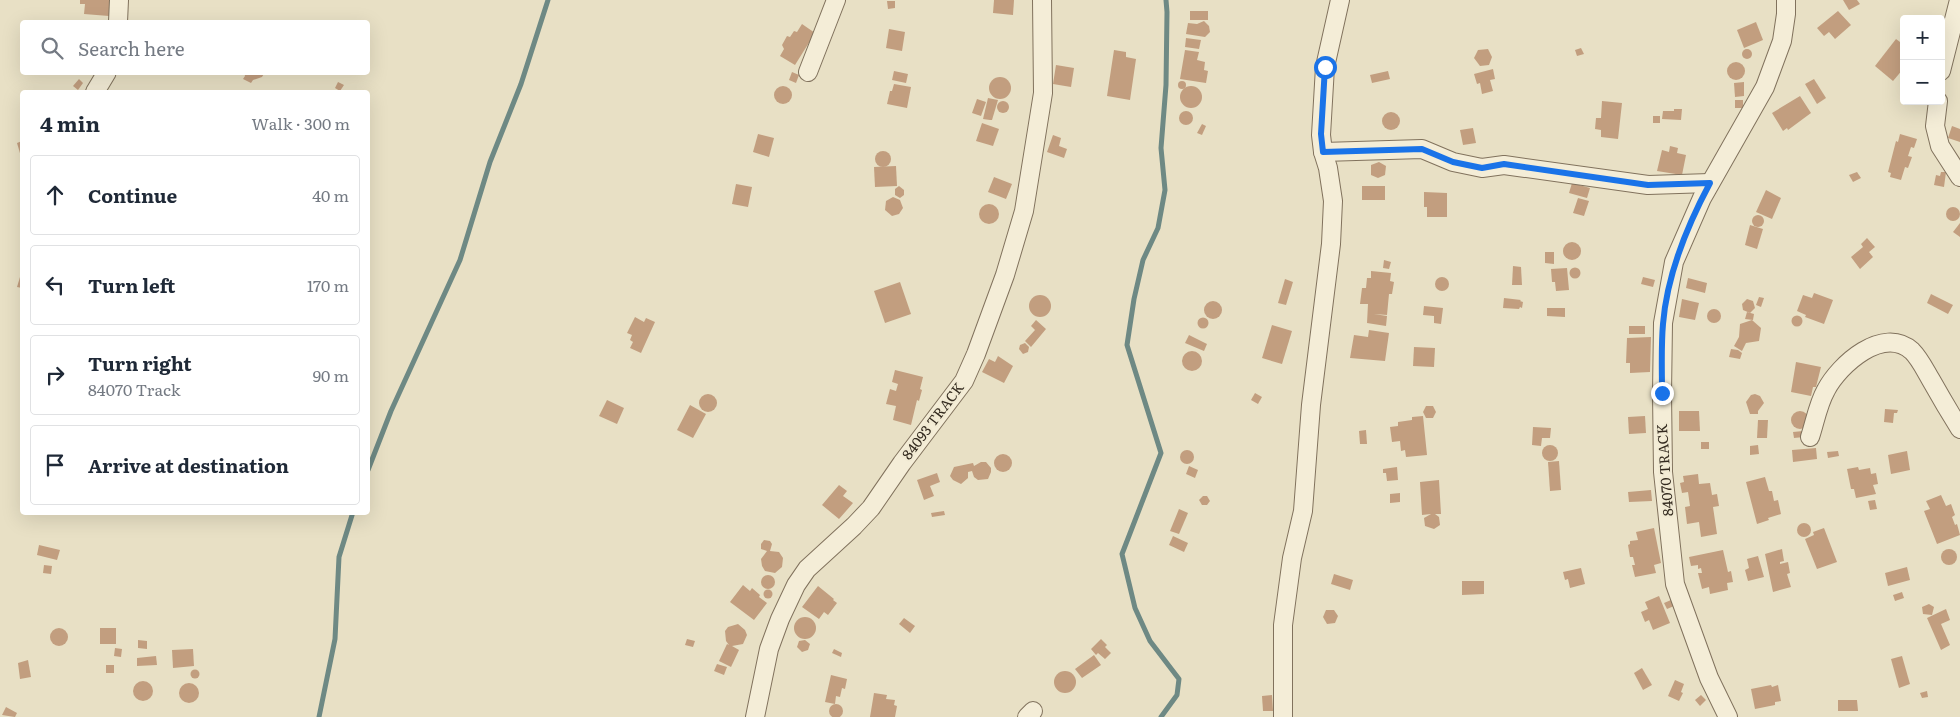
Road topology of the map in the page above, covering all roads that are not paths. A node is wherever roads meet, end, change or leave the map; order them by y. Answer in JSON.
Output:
{"nodes":[{"id":1,"x":119,"y":0,"type":"edge"},
{"id":2,"x":836,"y":0,"type":"edge"},
{"id":3,"x":1042,"y":0,"type":"edge"},
{"id":4,"x":1340,"y":0,"type":"edge"},
{"id":5,"x":1786,"y":0,"type":"edge"},
{"id":6,"x":1959,"y":0,"type":"edge"},
{"id":7,"x":118,"y":20,"type":"edge"},
{"id":8,"x":1944,"y":60,"type":"edge"},
{"id":9,"x":808,"y":72,"type":"dead end"},
{"id":10,"x":105,"y":75,"type":"edge"},
{"id":11,"x":96,"y":90,"type":"edge"},
{"id":12,"x":1938,"y":105,"type":"edge"},
{"id":13,"x":1323,"y":152,"type":"junction"},
{"id":14,"x":1958,"y":172,"type":"edge"},
{"id":15,"x":1710,"y":183,"type":"junction"},
{"id":16,"x":1960,"y":429,"type":"edge"},
{"id":17,"x":1810,"y":437,"type":"dead end"},
{"id":18,"x":756,"y":717,"type":"edge"},
{"id":19,"x":1283,"y":717,"type":"edge"},
{"id":20,"x":1728,"y":717,"type":"edge"}],
"edges":[{"from":1,"to":7,"type":"street"},
{"from":2,"to":9,"type":"street"},
{"from":3,"to":18,"type":"street","name":"84093 TRACK"},
{"from":4,"to":13,"type":"street"},
{"from":5,"to":15,"type":"street","name":"84070 TRACK"},
{"from":6,"to":8,"type":"street"},
{"from":10,"to":11,"type":"street"},
{"from":12,"to":14,"type":"street"},
{"from":13,"to":15,"type":"street"},
{"from":13,"to":19,"type":"street"},
{"from":15,"to":20,"type":"street","name":"84070 TRACK"},
{"from":16,"to":17,"type":"street"}]}
